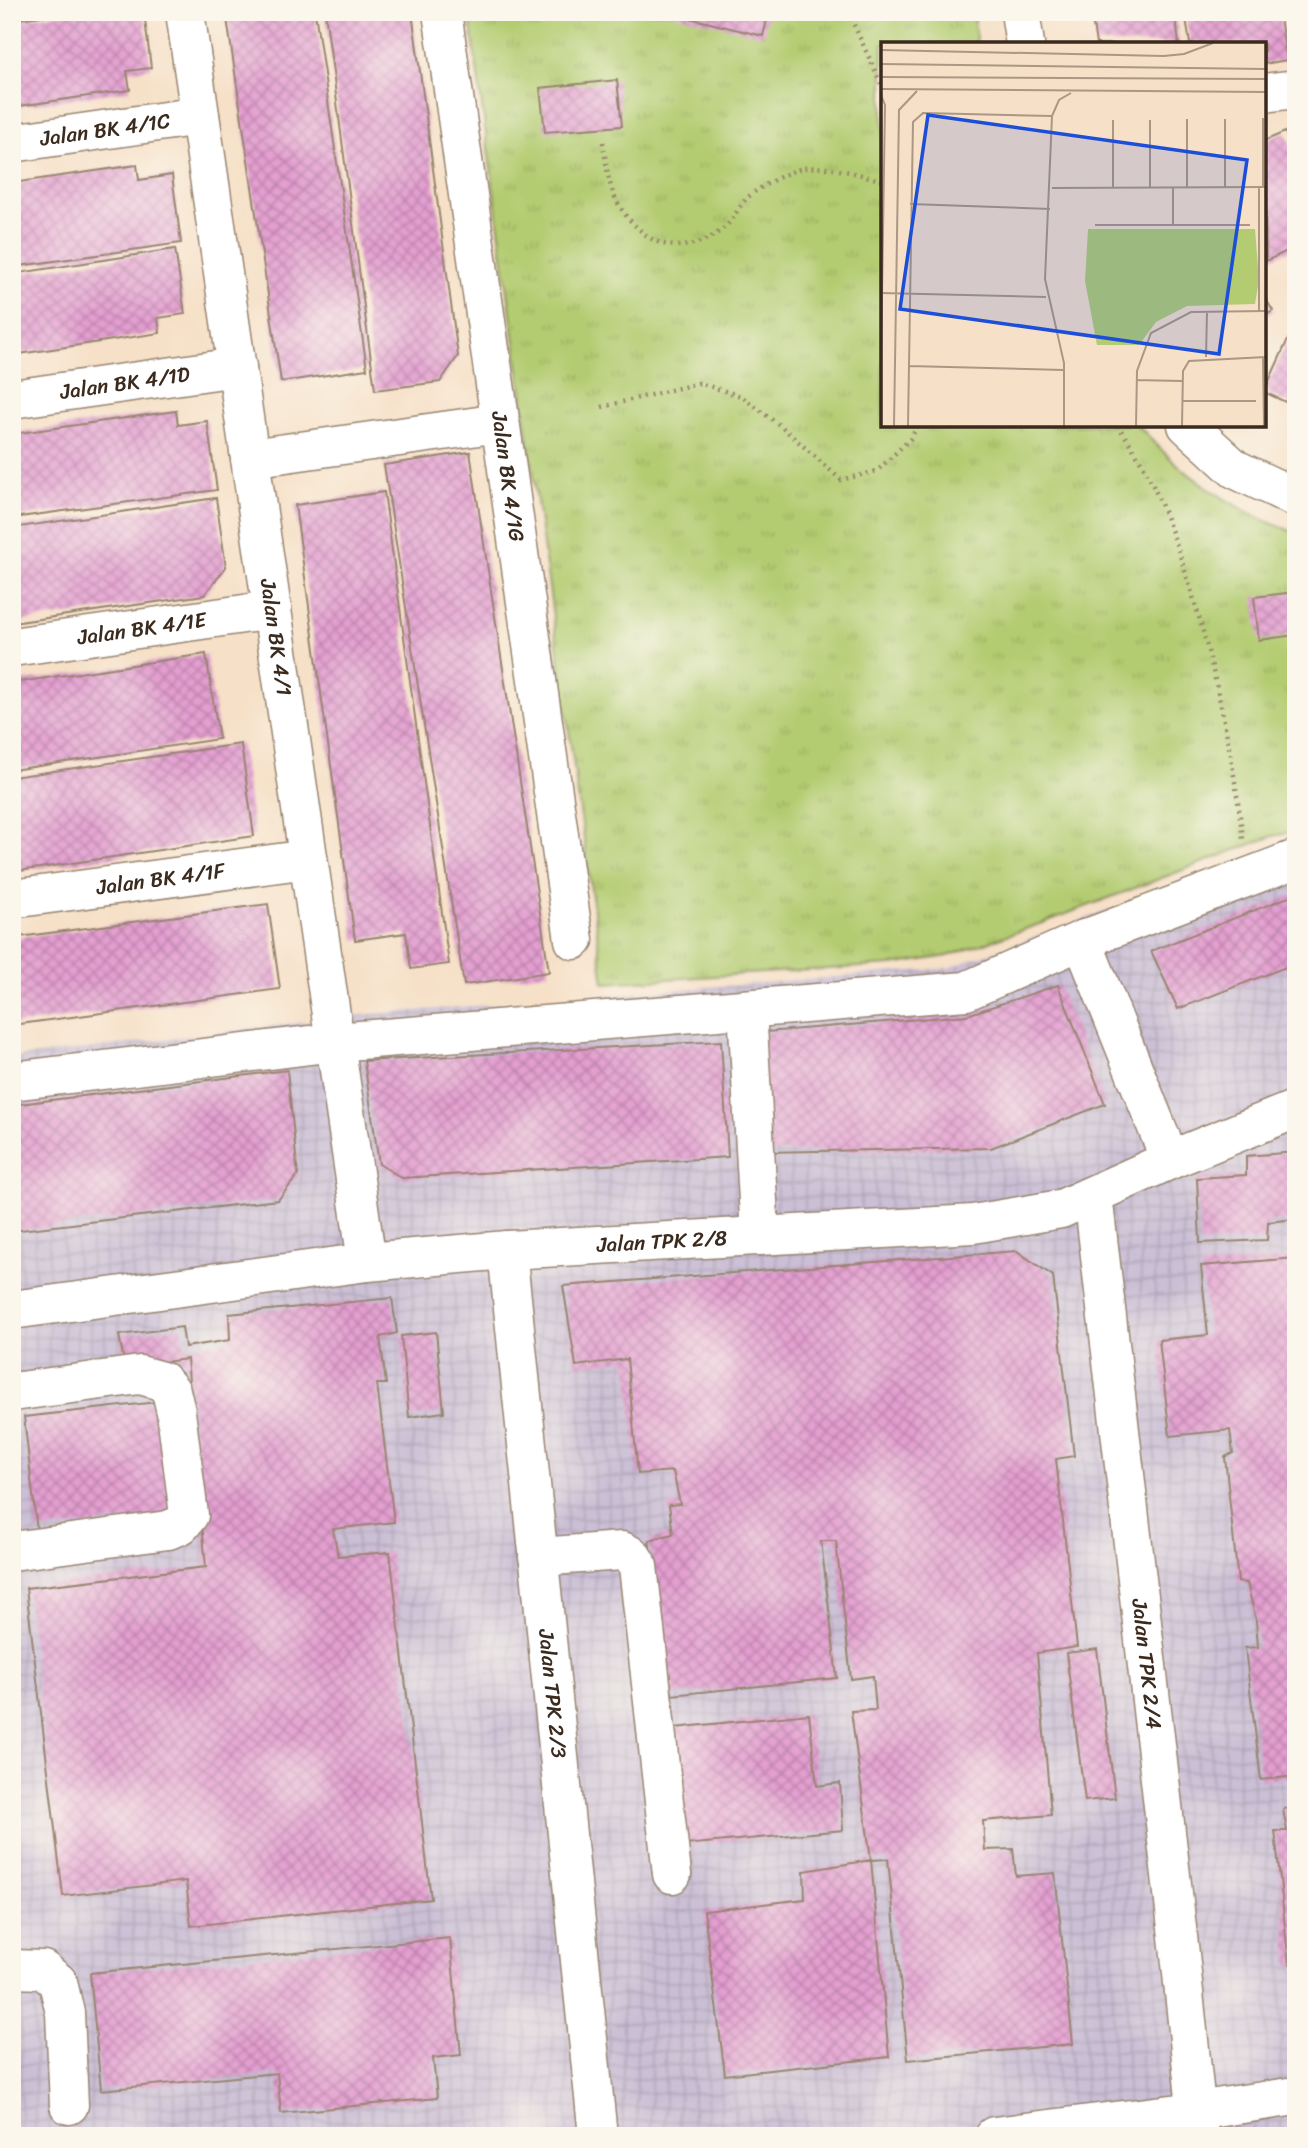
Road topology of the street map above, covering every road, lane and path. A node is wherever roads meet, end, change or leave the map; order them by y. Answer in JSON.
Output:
{"nodes":[{"id":1,"x":185,"y":12,"type":"edge"},
{"id":2,"x":442,"y":12,"type":"edge"},
{"id":3,"x":848,"y":12,"type":"edge"},
{"id":4,"x":1020,"y":12,"type":"edge"},
{"id":5,"x":1025,"y":42,"type":"edge"},
{"id":6,"x":881,"y":84,"type":"edge"},
{"id":7,"x":1296,"y":89,"type":"edge"},
{"id":8,"x":1266,"y":93,"type":"edge"},
{"id":9,"x":200,"y":116,"type":"junction"},
{"id":10,"x":603,"y":142,"type":"dead end"},
{"id":11,"x":12,"y":143,"type":"edge"},
{"id":12,"x":881,"y":181,"type":"edge"},
{"id":13,"x":237,"y":367,"type":"junction"},
{"id":14,"x":12,"y":399,"type":"edge"},
{"id":15,"x":602,"y":407,"type":"dead end"},
{"id":16,"x":500,"y":423,"type":"junction"},
{"id":17,"x":917,"y":427,"type":"edge"},
{"id":18,"x":1118,"y":427,"type":"edge"},
{"id":19,"x":1189,"y":427,"type":"edge"},
{"id":20,"x":250,"y":458,"type":"junction"},
{"id":21,"x":1296,"y":498,"type":"edge"},
{"id":22,"x":272,"y":610,"type":"junction"},
{"id":23,"x":12,"y":647,"type":"edge"},
{"id":24,"x":1244,"y":847,"type":"dead end"},
{"id":25,"x":308,"y":859,"type":"junction"},
{"id":26,"x":1296,"y":859,"type":"edge"},
{"id":27,"x":12,"y":899,"type":"edge"},
{"id":28,"x":574,"y":940,"type":"dead end"},
{"id":29,"x":1082,"y":940,"type":"junction"},
{"id":30,"x":747,"y":1009,"type":"junction"},
{"id":31,"x":335,"y":1042,"type":"junction"},
{"id":32,"x":12,"y":1081,"type":"edge"},
{"id":33,"x":1296,"y":1109,"type":"edge"},
{"id":34,"x":1170,"y":1160,"type":"junction"},
{"id":35,"x":1093,"y":1195,"type":"junction"},
{"id":36,"x":760,"y":1236,"type":"junction"},
{"id":37,"x":507,"y":1250,"type":"junction"},
{"id":38,"x":367,"y":1262,"type":"junction"},
{"id":39,"x":12,"y":1310,"type":"edge"},
{"id":40,"x":12,"y":1392,"type":"edge"},
{"id":41,"x":12,"y":1552,"type":"edge"},
{"id":42,"x":538,"y":1557,"type":"junction"},
{"id":43,"x":672,"y":1874,"type":"dead end"},
{"id":44,"x":12,"y":1969,"type":"edge"},
{"id":45,"x":1296,"y":2096,"type":"edge"},
{"id":46,"x":69,"y":2105,"type":"dead end"},
{"id":47,"x":1197,"y":2123,"type":"edge"},
{"id":48,"x":598,"y":2136,"type":"edge"},
{"id":49,"x":994,"y":2136,"type":"edge"}],
"edges":[{"from":1,"to":9,"type":"street","name":"Jalan BK 4/1"},
{"from":2,"to":16,"type":"street","name":"Jalan BK 4/1G"},
{"from":3,"to":6,"type":"path"},
{"from":4,"to":5,"type":"street"},
{"from":7,"to":8,"type":"street"},
{"from":9,"to":11,"type":"street","name":"Jalan BK 4/1C"},
{"from":9,"to":13,"type":"street","name":"Jalan BK 4/1"},
{"from":10,"to":12,"type":"path"},
{"from":13,"to":14,"type":"street","name":"Jalan BK 4/1D"},
{"from":13,"to":20,"type":"street","name":"Jalan BK 4/1"},
{"from":15,"to":17,"type":"path"},
{"from":16,"to":20,"type":"street"},
{"from":16,"to":28,"type":"street","name":"Jalan BK 4/1G"},
{"from":18,"to":24,"type":"path"},
{"from":19,"to":21,"type":"street"},
{"from":20,"to":22,"type":"street","name":"Jalan BK 4/1"},
{"from":22,"to":23,"type":"street","name":"Jalan BK 4/1E"},
{"from":22,"to":25,"type":"street","name":"Jalan BK 4/1"},
{"from":25,"to":27,"type":"street","name":"Jalan BK 4/1F"},
{"from":25,"to":31,"type":"street","name":"Jalan BK 4/1"},
{"from":26,"to":29,"type":"street"},
{"from":29,"to":30,"type":"street"},
{"from":29,"to":34,"type":"street"},
{"from":30,"to":31,"type":"street"},
{"from":30,"to":36,"type":"street"},
{"from":31,"to":32,"type":"street"},
{"from":31,"to":38,"type":"street","name":"Jalan BK 4/1"},
{"from":33,"to":34,"type":"street","name":"Jalan TPK 2/8"},
{"from":34,"to":35,"type":"street","name":"Jalan TPK 2/8"},
{"from":35,"to":36,"type":"street","name":"Jalan TPK 2/8"},
{"from":35,"to":47,"type":"street","name":"Jalan TPK 2/4"},
{"from":36,"to":37,"type":"street","name":"Jalan TPK 2/8"},
{"from":37,"to":38,"type":"street","name":"Jalan TPK 2/8"},
{"from":37,"to":42,"type":"street","name":"Jalan TPK 2/3"},
{"from":38,"to":39,"type":"street","name":"Jalan TPK 2/8"},
{"from":40,"to":41,"type":"street"},
{"from":42,"to":43,"type":"street"},
{"from":42,"to":48,"type":"street","name":"Jalan TPK 2/3"},
{"from":44,"to":46,"type":"street"},
{"from":45,"to":47,"type":"street"},
{"from":47,"to":49,"type":"street"}]}
